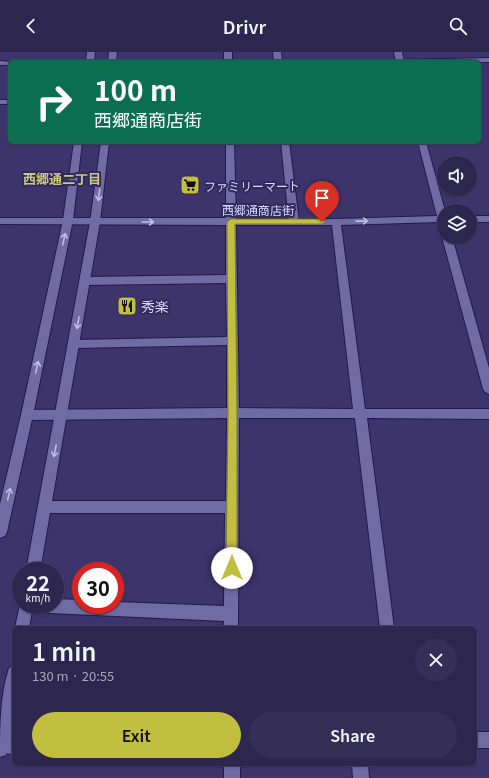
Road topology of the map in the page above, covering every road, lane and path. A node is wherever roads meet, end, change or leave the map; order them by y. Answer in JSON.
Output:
{"nodes":[{"id":1,"x":78,"y":144,"type":"edge"},
{"id":2,"x":105,"y":144,"type":"edge"},
{"id":3,"x":230,"y":144,"type":"edge"},
{"id":4,"x":285,"y":144,"type":"edge"},
{"id":5,"x":423,"y":144,"type":"edge"},
{"id":6,"x":438,"y":204,"type":"edge"},
{"id":7,"x":477,"y":219,"type":"edge"},
{"id":8,"x":68,"y":220,"type":"junction"},
{"id":9,"x":489,"y":220,"type":"edge"},
{"id":10,"x":0,"y":221,"type":"edge"},
{"id":11,"x":437,"y":221,"type":"edge"},
{"id":12,"x":95,"y":222,"type":"junction"},
{"id":13,"x":231,"y":222,"type":"junction"},
{"id":14,"x":294,"y":222,"type":"junction"},
{"id":15,"x":336,"y":222,"type":"junction"},
{"id":16,"x":449,"y":244,"type":"edge"},
{"id":17,"x":231,"y":279,"type":"junction"},
{"id":18,"x":85,"y":281,"type":"junction"},
{"id":19,"x":232,"y":341,"type":"junction"},
{"id":20,"x":74,"y":344,"type":"junction"},
{"id":21,"x":489,"y":389,"type":"edge"},
{"id":22,"x":233,"y":413,"type":"junction"},
{"id":23,"x":62,"y":414,"type":"junction"},
{"id":24,"x":360,"y":414,"type":"junction"},
{"id":25,"x":489,"y":414,"type":"edge"},
{"id":26,"x":27,"y":415,"type":"junction"},
{"id":27,"x":45,"y":507,"type":"junction"},
{"id":28,"x":232,"y":507,"type":"junction"},
{"id":29,"x":0,"y":532,"type":"edge"},
{"id":30,"x":35,"y":562,"type":"edge"},
{"id":31,"x":64,"y":608,"type":"edge"},
{"id":32,"x":25,"y":614,"type":"edge"},
{"id":33,"x":231,"y":621,"type":"edge"},
{"id":34,"x":22,"y":626,"type":"edge"},
{"id":35,"x":387,"y":626,"type":"edge"},
{"id":36,"x":12,"y":688,"type":"edge"},
{"id":37,"x":477,"y":740,"type":"edge"},
{"id":38,"x":489,"y":740,"type":"edge"},
{"id":39,"x":4,"y":746,"type":"edge"},
{"id":40,"x":232,"y":766,"type":"edge"},
{"id":41,"x":360,"y":766,"type":"edge"},
{"id":42,"x":232,"y":778,"type":"edge"},
{"id":43,"x":361,"y":778,"type":"edge"}],
"edges":[{"from":1,"to":8,"type":"street"},
{"from":2,"to":12,"type":"street","one_way":true},
{"from":3,"to":13,"type":"street"},
{"from":4,"to":14,"type":"street"},
{"from":5,"to":6,"type":"street"},
{"from":7,"to":9,"type":"street"},
{"from":8,"to":10,"type":"street","name":"西郷通商店街"},
{"from":8,"to":12,"type":"street","name":"西郷通商店街"},
{"from":26,"to":8,"type":"street","one_way":true},
{"from":15,"to":11,"type":"street","name":"西郷通商店街","one_way":true},
{"from":12,"to":13,"type":"street","name":"西郷通商店街","one_way":true},
{"from":12,"to":18,"type":"street"},
{"from":13,"to":14,"type":"street","name":"西郷通商店街"},
{"from":13,"to":17,"type":"street"},
{"from":14,"to":15,"type":"street","name":"西郷通商店街"},
{"from":15,"to":24,"type":"street"},
{"from":16,"to":21,"type":"street"},
{"from":17,"to":18,"type":"street"},
{"from":17,"to":19,"type":"street"},
{"from":18,"to":20,"type":"street","one_way":true},
{"from":19,"to":20,"type":"street"},
{"from":19,"to":22,"type":"street"},
{"from":20,"to":23,"type":"street"},
{"from":22,"to":23,"type":"street"},
{"from":22,"to":24,"type":"street"},
{"from":22,"to":28,"type":"street"},
{"from":23,"to":26,"type":"street"},
{"from":23,"to":27,"type":"street","one_way":true},
{"from":24,"to":25,"type":"street"},
{"from":24,"to":35,"type":"street"},
{"from":29,"to":26,"type":"street","one_way":true},
{"from":27,"to":28,"type":"street"},
{"from":27,"to":30,"type":"street"},
{"from":28,"to":33,"type":"street"},
{"from":31,"to":33,"type":"street"},
{"from":32,"to":34,"type":"street"},
{"from":36,"to":39,"type":"street"},
{"from":37,"to":38,"type":"street"},
{"from":40,"to":42,"type":"street"},
{"from":41,"to":43,"type":"street"}]}
